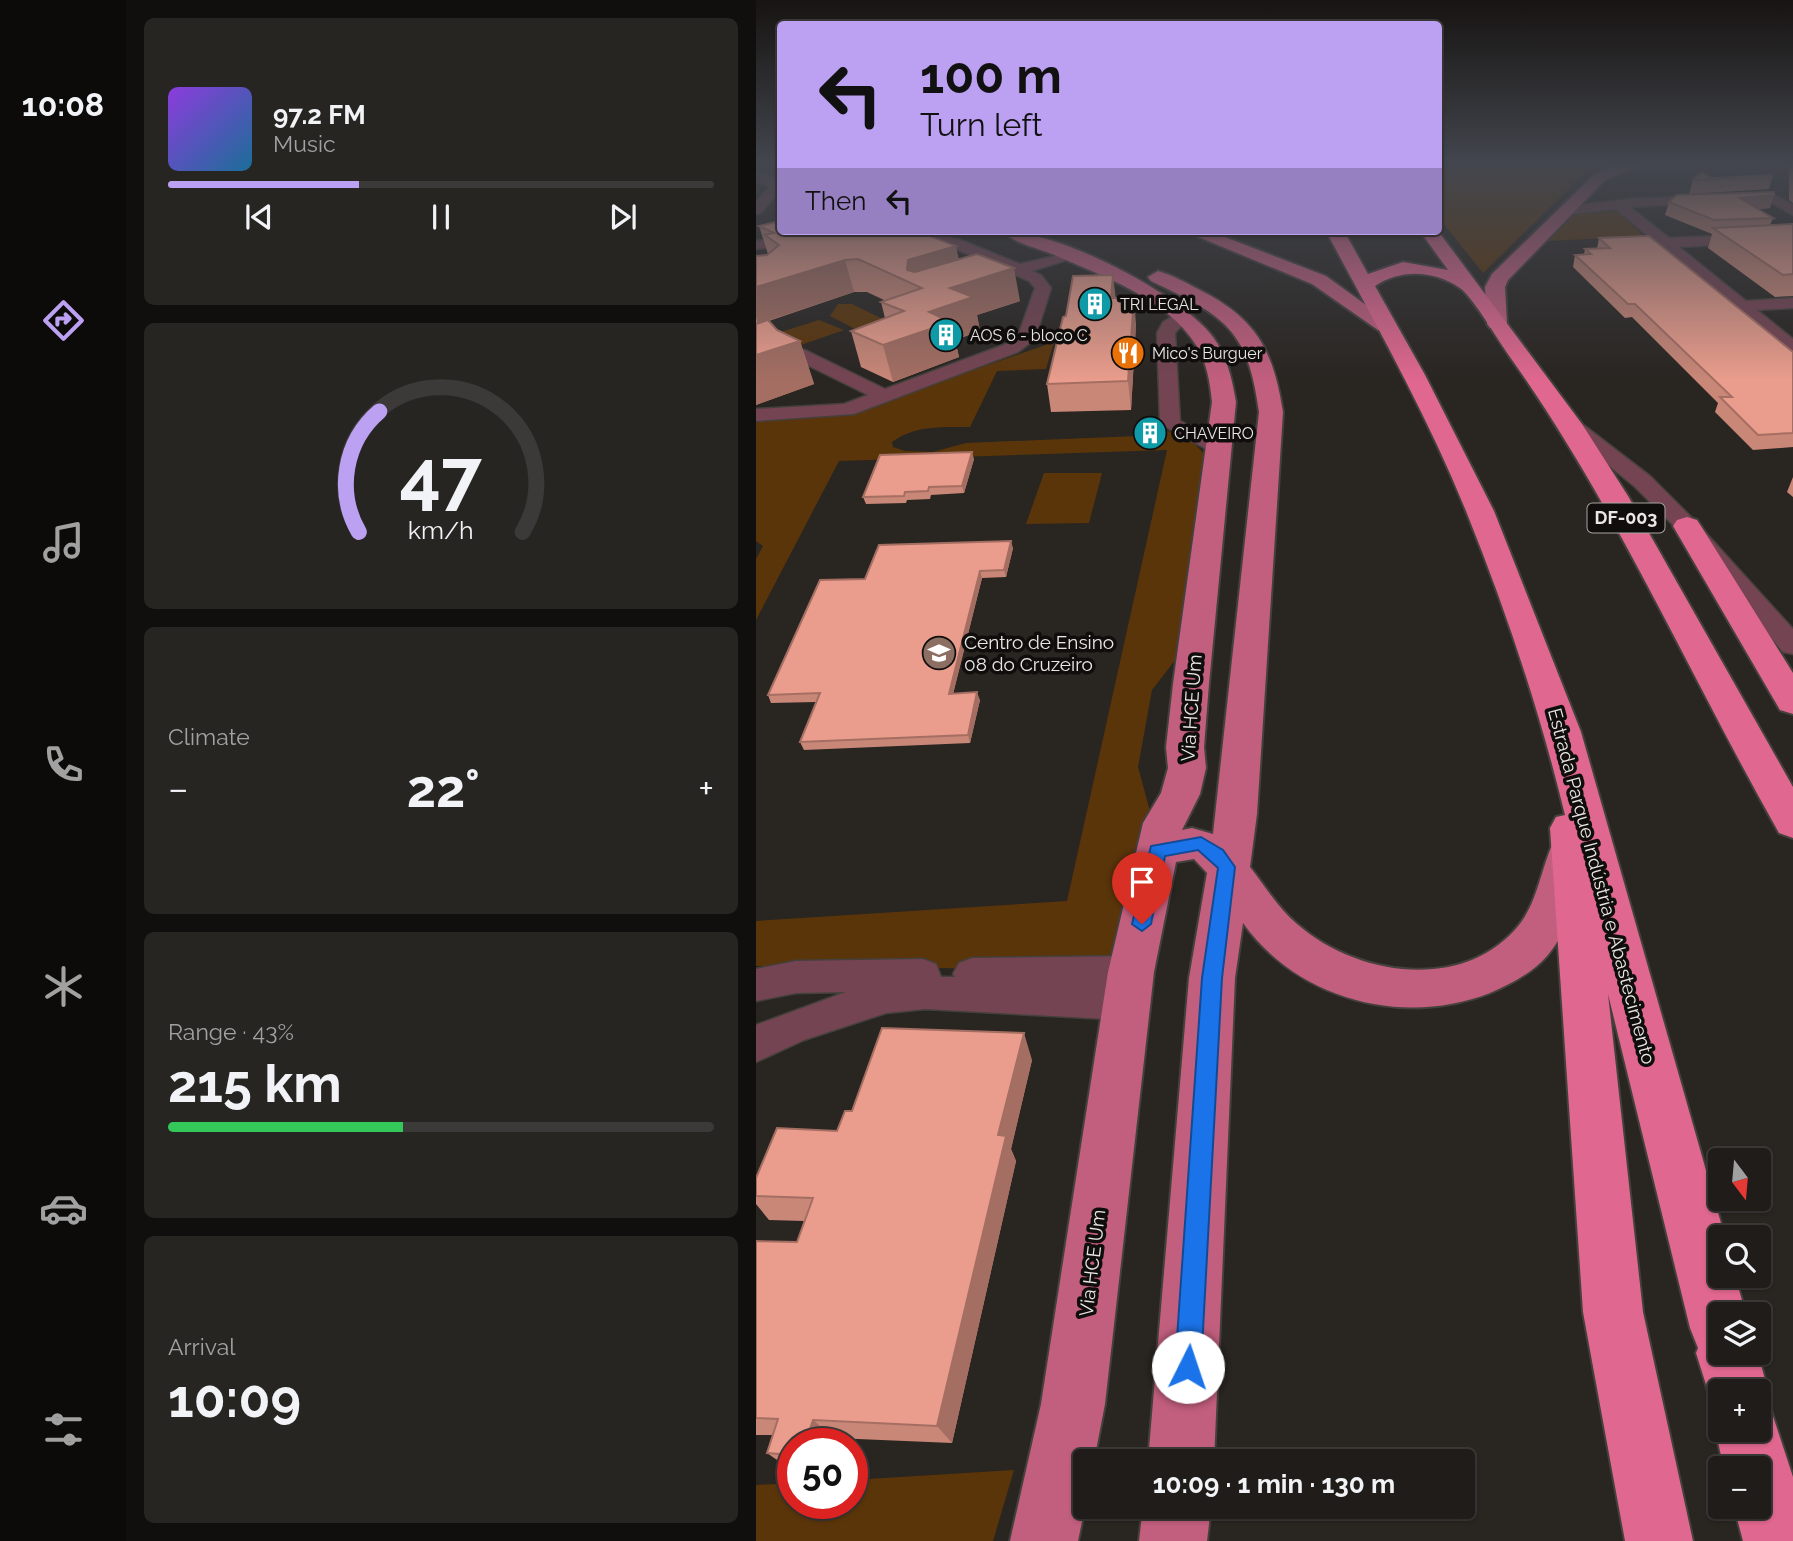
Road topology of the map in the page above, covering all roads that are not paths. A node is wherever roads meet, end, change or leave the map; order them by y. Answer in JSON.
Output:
{"nodes":[{"id":1,"x":1032,"y":237,"type":"edge"},
{"id":2,"x":1208,"y":237,"type":"edge"},
{"id":3,"x":1338,"y":237,"type":"edge"},
{"id":4,"x":1433,"y":237,"type":"edge"},
{"id":5,"x":1539,"y":237,"type":"edge"},
{"id":6,"x":1657,"y":237,"type":"edge"},
{"id":7,"x":1727,"y":237,"type":"edge"},
{"id":8,"x":880,"y":238,"type":"edge"},
{"id":9,"x":824,"y":239,"type":"edge"},
{"id":10,"x":1663,"y":243,"type":"junction"},
{"id":11,"x":756,"y":245,"type":"edge"},
{"id":12,"x":1060,"y":245,"type":"edge"},
{"id":13,"x":1006,"y":269,"type":"junction"},
{"id":14,"x":1364,"y":285,"type":"junction"},
{"id":15,"x":1469,"y":285,"type":"junction"},
{"id":16,"x":1162,"y":291,"type":"junction"},
{"id":17,"x":1793,"y":303,"type":"edge"},
{"id":18,"x":1740,"y":306,"type":"junction"},
{"id":19,"x":1497,"y":324,"type":"junction"},
{"id":20,"x":1385,"y":326,"type":"junction"},
{"id":21,"x":1793,"y":348,"type":"edge"},
{"id":22,"x":799,"y":354,"type":"dead end"},
{"id":23,"x":884,"y":397,"type":"junction"},
{"id":24,"x":756,"y":415,"type":"edge"},
{"id":25,"x":1570,"y":424,"type":"junction"},
{"id":26,"x":1219,"y":448,"type":"junction"},
{"id":27,"x":1687,"y":526,"type":"junction"},
{"id":28,"x":1793,"y":646,"type":"edge"},
{"id":29,"x":1191,"y":684,"type":"junction"},
{"id":30,"x":1247,"y":698,"type":"junction"},
{"id":31,"x":1793,"y":702,"type":"edge"},
{"id":32,"x":1563,"y":732,"type":"junction"},
{"id":33,"x":1793,"y":823,"type":"edge"},
{"id":34,"x":1571,"y":848,"type":"junction"},
{"id":35,"x":1157,"y":851,"type":"junction"},
{"id":36,"x":1227,"y":867,"type":"junction"},
{"id":37,"x":756,"y":985,"type":"edge"},
{"id":38,"x":1129,"y":987,"type":"junction"},
{"id":39,"x":756,"y":1044,"type":"edge"},
{"id":40,"x":1713,"y":1302,"type":"edge"},
{"id":41,"x":1082,"y":1433,"type":"edge"},
{"id":42,"x":1180,"y":1449,"type":"edge"},
{"id":43,"x":1175,"y":1519,"type":"edge"},
{"id":44,"x":1771,"y":1519,"type":"edge"},
{"id":45,"x":1044,"y":1541,"type":"edge"},
{"id":46,"x":1173,"y":1541,"type":"edge"},
{"id":47,"x":1659,"y":1541,"type":"edge"},
{"id":48,"x":1777,"y":1541,"type":"edge"}],
"edges":[{"from":1,"to":12,"type":"main road","name":"Via HCE Um"},
{"from":2,"to":20,"type":"main road"},
{"from":3,"to":14,"type":"highway","name":"Estrada Parque Indústria e Abastecimento"},
{"from":4,"to":15,"type":"highway","number":"DF-003"},
{"from":5,"to":19,"type":"main road"},
{"from":6,"to":10,"type":"street"},
{"from":7,"to":10,"type":"street"},
{"from":8,"to":13,"type":"street"},
{"from":9,"to":11,"type":"street"},
{"from":10,"to":18,"type":"street"},
{"from":12,"to":13,"type":"street"},
{"from":12,"to":16,"type":"main road"},
{"from":12,"to":16,"type":"main road","name":"Via HCE Um"},
{"from":13,"to":23,"type":"street"},
{"from":14,"to":15,"type":"highway"},
{"from":14,"to":20,"type":"highway","name":"Estrada Parque Indústria e Abastecimento"},
{"from":15,"to":19,"type":"highway","number":"DF-003"},
{"from":16,"to":26,"type":"main road","name":"Via HCE Um"},
{"from":16,"to":26,"type":"street"},
{"from":16,"to":30,"type":"main road"},
{"from":17,"to":18,"type":"street"},
{"from":18,"to":21,"type":"street"},
{"from":19,"to":25,"type":"highway","number":"DF-003"},
{"from":20,"to":32,"type":"highway","name":"Estrada Parque Indústria e Abastecimento"},
{"from":22,"to":23,"type":"street"},
{"from":23,"to":24,"type":"street"},
{"from":25,"to":27,"type":"street"},
{"from":25,"to":33,"type":"highway","number":"DF-003"},
{"from":26,"to":29,"type":"main road","name":"Via HCE Um"},
{"from":27,"to":28,"type":"street"},
{"from":27,"to":31,"type":"highway"},
{"from":29,"to":30,"type":"main road"},
{"from":29,"to":35,"type":"main road","name":"Via HCE Um"},
{"from":30,"to":36,"type":"main road"},
{"from":32,"to":34,"type":"highway"},
{"from":32,"to":40,"type":"highway","name":"Estrada Parque Indústria e Abastecimento"},
{"from":34,"to":36,"type":"main road"},
{"from":34,"to":47,"type":"highway"},
{"from":35,"to":36,"type":"main road"},
{"from":35,"to":38,"type":"main road","name":"Via HCE Um"},
{"from":36,"to":42,"type":"main road"},
{"from":37,"to":38,"type":"street"},
{"from":38,"to":39,"type":"street"},
{"from":38,"to":41,"type":"main road","name":"Via HCE Um"},
{"from":41,"to":45,"type":"main road","name":"Via HCE Um"},
{"from":43,"to":46,"type":"main road"},
{"from":44,"to":48,"type":"highway"}]}
